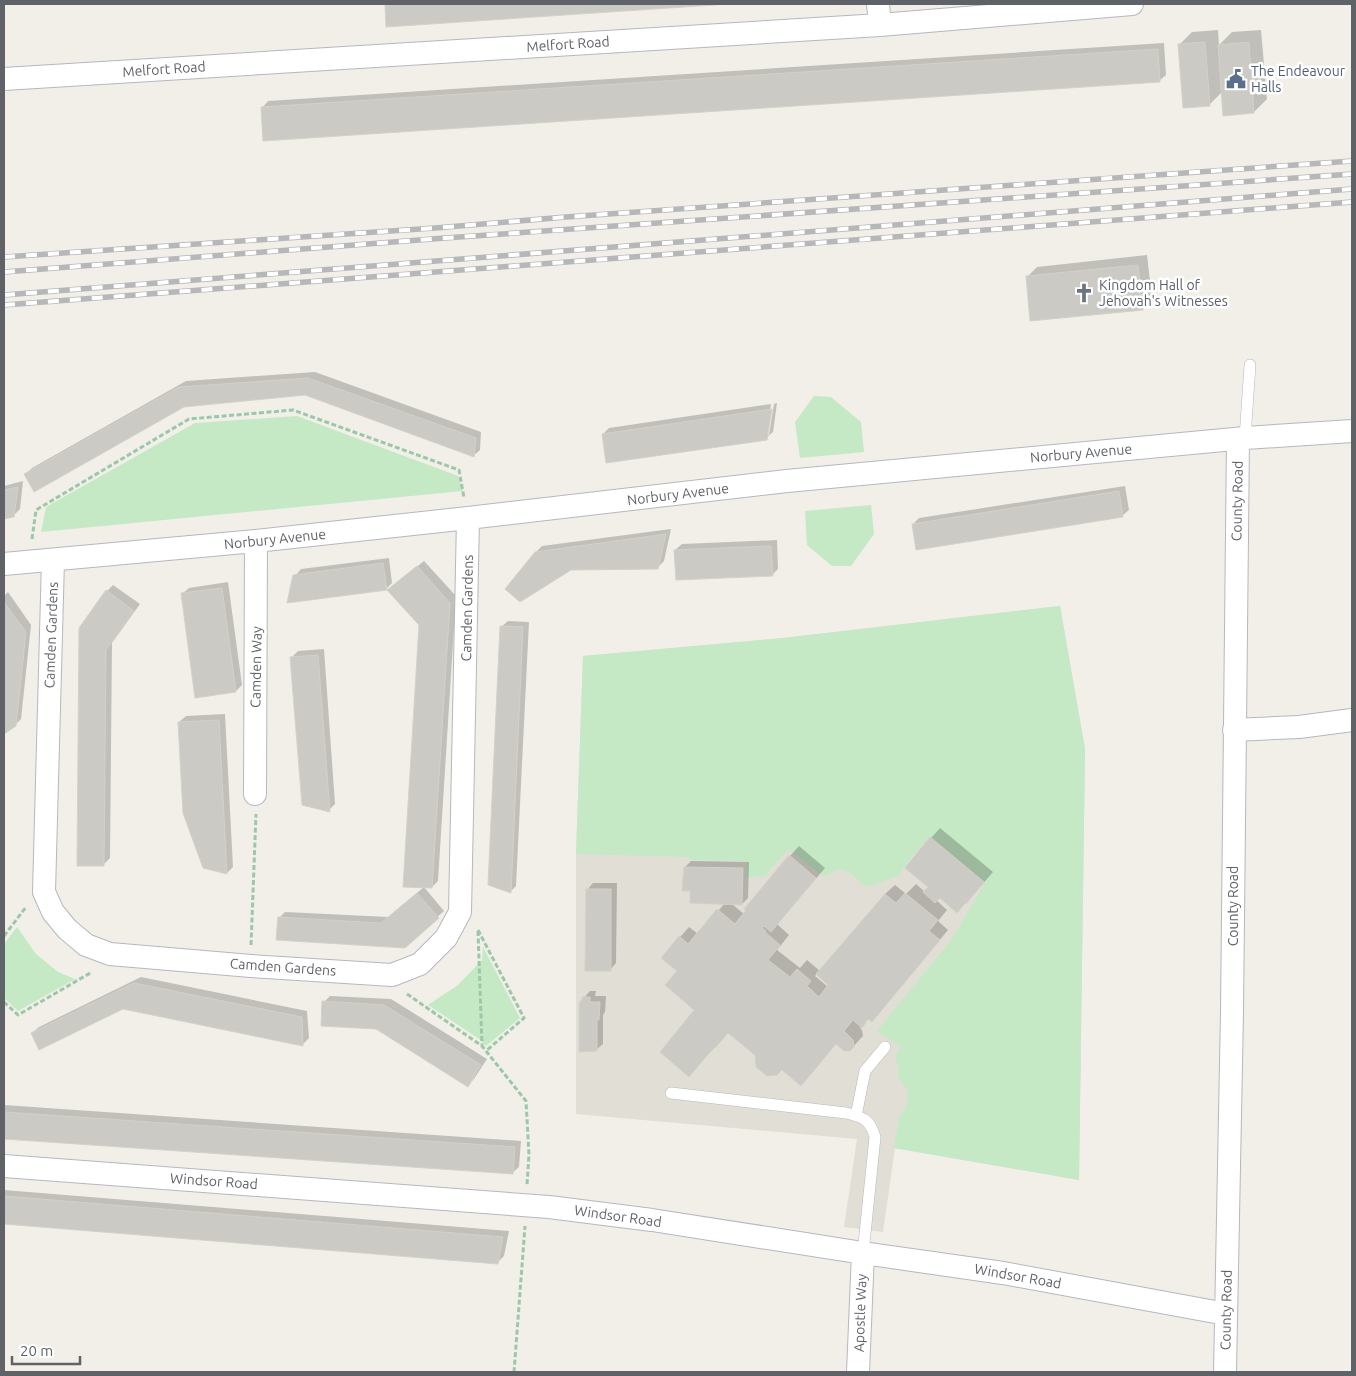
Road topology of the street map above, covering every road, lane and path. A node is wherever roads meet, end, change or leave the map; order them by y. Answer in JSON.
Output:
{"nodes":[{"id":1,"x":1132,"y":4,"type":"edge"},
{"id":2,"x":879,"y":14,"type":"edge"},
{"id":3,"x":4,"y":79,"type":"edge"},
{"id":4,"x":1250,"y":364,"type":"dead end"},
{"id":5,"x":1352,"y":431,"type":"edge"},
{"id":6,"x":1241,"y":438,"type":"junction"},
{"id":7,"x":468,"y":518,"type":"junction"},
{"id":8,"x":256,"y":541,"type":"junction"},
{"id":9,"x":53,"y":560,"type":"junction"},
{"id":10,"x":29,"y":562,"type":"junction"},
{"id":11,"x":4,"y":564,"type":"edge"},
{"id":12,"x":1352,"y":720,"type":"edge"},
{"id":13,"x":1234,"y":730,"type":"junction"},
{"id":14,"x":255,"y":794,"type":"joint"},
{"id":15,"x":44,"y":892,"type":"junction"},
{"id":16,"x":460,"y":912,"type":"junction"},
{"id":17,"x":478,"y":930,"type":"junction"},
{"id":18,"x":4,"y":936,"type":"edge"},
{"id":19,"x":110,"y":954,"type":"junction"},
{"id":20,"x":250,"y":966,"type":"junction"},
{"id":21,"x":392,"y":975,"type":"junction"},
{"id":22,"x":4,"y":1002,"type":"edge"},
{"id":23,"x":482,"y":1046,"type":"junction"},
{"id":24,"x":884,"y":1047,"type":"dead end"},
{"id":25,"x":486,"y":1051,"type":"junction"},
{"id":26,"x":672,"y":1093,"type":"dead end"},
{"id":27,"x":856,"y":1116,"type":"junction"},
{"id":28,"x":4,"y":1166,"type":"edge"},
{"id":29,"x":526,"y":1205,"type":"junction"},
{"id":30,"x":863,"y":1253,"type":"junction"},
{"id":31,"x":1226,"y":1314,"type":"junction"},
{"id":32,"x":514,"y":1372,"type":"edge"},
{"id":33,"x":858,"y":1372,"type":"edge"},
{"id":34,"x":1225,"y":1372,"type":"edge"}],
"edges":[{"from":1,"to":2,"type":"street","name":"Melfort Road"},
{"from":2,"to":3,"type":"street","name":"Melfort Road"},
{"from":4,"to":6,"type":"lane"},
{"from":5,"to":6,"type":"street","name":"Norbury Avenue"},
{"from":6,"to":7,"type":"street","name":"Norbury Avenue"},
{"from":6,"to":13,"type":"street","name":"County Road"},
{"from":7,"to":8,"type":"street","name":"Norbury Avenue"},
{"from":7,"to":10,"type":"path"},
{"from":7,"to":16,"type":"street","name":"Camden Gardens"},
{"from":8,"to":9,"type":"street","name":"Norbury Avenue"},
{"from":8,"to":14,"type":"street","name":"Camden Way"},
{"from":9,"to":10,"type":"street","name":"Norbury Avenue"},
{"from":9,"to":15,"type":"street","name":"Camden Gardens"},
{"from":10,"to":11,"type":"street","name":"Norbury Avenue"},
{"from":12,"to":13,"type":"street"},
{"from":13,"to":31,"type":"street","name":"County Road"},
{"from":14,"to":20,"type":"path"},
{"from":15,"to":18,"type":"path"},
{"from":15,"to":19,"type":"street","name":"Camden Gardens"},
{"from":16,"to":17,"type":"path"},
{"from":16,"to":21,"type":"street","name":"Camden Gardens"},
{"from":17,"to":23,"type":"path"},
{"from":17,"to":25,"type":"path"},
{"from":19,"to":20,"type":"street","name":"Camden Gardens"},
{"from":19,"to":22,"type":"path"},
{"from":20,"to":21,"type":"street","name":"Camden Gardens"},
{"from":21,"to":23,"type":"path"},
{"from":23,"to":25,"type":"path"},
{"from":24,"to":27,"type":"lane"},
{"from":25,"to":29,"type":"path"},
{"from":26,"to":27,"type":"lane"},
{"from":27,"to":30,"type":"lane"},
{"from":28,"to":29,"type":"street","name":"Windsor Road"},
{"from":29,"to":30,"type":"street","name":"Windsor Road"},
{"from":29,"to":32,"type":"path"},
{"from":30,"to":31,"type":"street","name":"Windsor Road"},
{"from":30,"to":33,"type":"street","name":"Apostle Way"},
{"from":31,"to":34,"type":"street","name":"County Road"}]}
